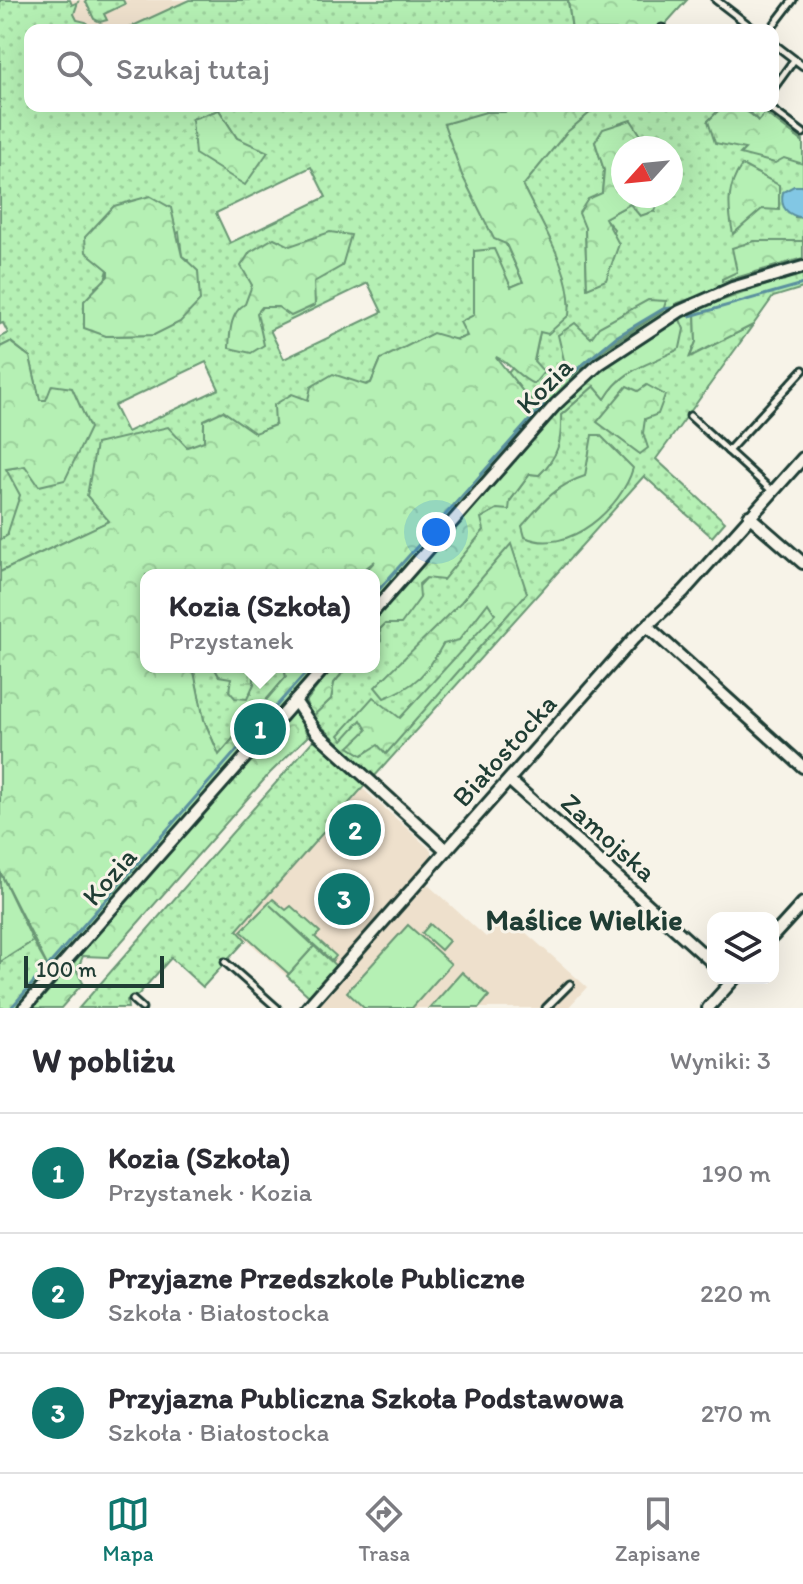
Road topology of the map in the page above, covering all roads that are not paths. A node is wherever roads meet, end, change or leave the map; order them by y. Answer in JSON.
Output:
{"nodes":[{"id":1,"x":716,"y":0,"type":"edge"},
{"id":2,"x":793,"y":0,"type":"edge"},
{"id":3,"x":747,"y":24,"type":"edge"},
{"id":4,"x":775,"y":24,"type":"edge"},
{"id":5,"x":779,"y":48,"type":"edge"},
{"id":6,"x":794,"y":60,"type":"junction"},
{"id":7,"x":803,"y":66,"type":"edge"},
{"id":8,"x":779,"y":81,"type":"edge"},
{"id":9,"x":775,"y":112,"type":"edge"},
{"id":10,"x":803,"y":133,"type":"edge"},
{"id":11,"x":803,"y":267,"type":"edge"},
{"id":12,"x":803,"y":370,"type":"edge"},
{"id":13,"x":690,"y":416,"type":"dead end"},
{"id":14,"x":728,"y":451,"type":"junction"},
{"id":15,"x":803,"y":458,"type":"edge"},
{"id":16,"x":772,"y":491,"type":"junction"},
{"id":17,"x":749,"y":516,"type":"junction"},
{"id":18,"x":803,"y":563,"type":"edge"},
{"id":19,"x":380,"y":604,"type":"edge"},
{"id":20,"x":647,"y":626,"type":"junction"},
{"id":21,"x":320,"y":673,"type":"edge"},
{"id":22,"x":295,"y":701,"type":"junction"},
{"id":23,"x":803,"y":767,"type":"edge"},
{"id":24,"x":509,"y":780,"type":"junction"},
{"id":25,"x":446,"y":850,"type":"junction"},
{"id":26,"x":803,"y":903,"type":"edge"},
{"id":27,"x":779,"y":929,"type":"edge"},
{"id":28,"x":707,"y":958,"type":"edge"},
{"id":29,"x":225,"y":962,"type":"dead end"},
{"id":30,"x":570,"y":984,"type":"dead end"},
{"id":31,"x":729,"y":984,"type":"edge"},
{"id":32,"x":133,"y":1000,"type":"dead end"},
{"id":33,"x":24,"y":1008,"type":"edge"},
{"id":34,"x":142,"y":1008,"type":"edge"},
{"id":35,"x":277,"y":1008,"type":"edge"},
{"id":36,"x":307,"y":1008,"type":"edge"},
{"id":37,"x":546,"y":1008,"type":"edge"},
{"id":38,"x":708,"y":1008,"type":"edge"}],
"edges":[{"from":1,"to":3,"type":"lane"},
{"from":2,"to":4,"type":"lane"},
{"from":5,"to":6,"type":"lane"},
{"from":6,"to":7,"type":"lane"},
{"from":6,"to":8,"type":"lane"},
{"from":9,"to":10,"type":"lane"},
{"from":11,"to":19,"type":"street","name":"Kozia"},
{"from":12,"to":14,"type":"lane"},
{"from":13,"to":14,"type":"lane"},
{"from":14,"to":16,"type":"lane"},
{"from":15,"to":16,"type":"street","name":"Białostocka"},
{"from":16,"to":17,"type":"street","name":"Białostocka"},
{"from":17,"to":18,"type":"street"},
{"from":17,"to":20,"type":"street","name":"Białostocka"},
{"from":20,"to":23,"type":"street"},
{"from":20,"to":24,"type":"street","name":"Białostocka"},
{"from":21,"to":22,"type":"street","name":"Kozia"},
{"from":22,"to":25,"type":"street"},
{"from":22,"to":33,"type":"street","name":"Kozia"},
{"from":24,"to":25,"type":"street","name":"Białostocka"},
{"from":24,"to":28,"type":"street","name":"Zamojska"},
{"from":25,"to":36,"type":"street","name":"Białostocka"},
{"from":26,"to":27,"type":"street"},
{"from":29,"to":35,"type":"lane"},
{"from":30,"to":37,"type":"lane"},
{"from":31,"to":38,"type":"street"},
{"from":32,"to":34,"type":"lane"}]}
